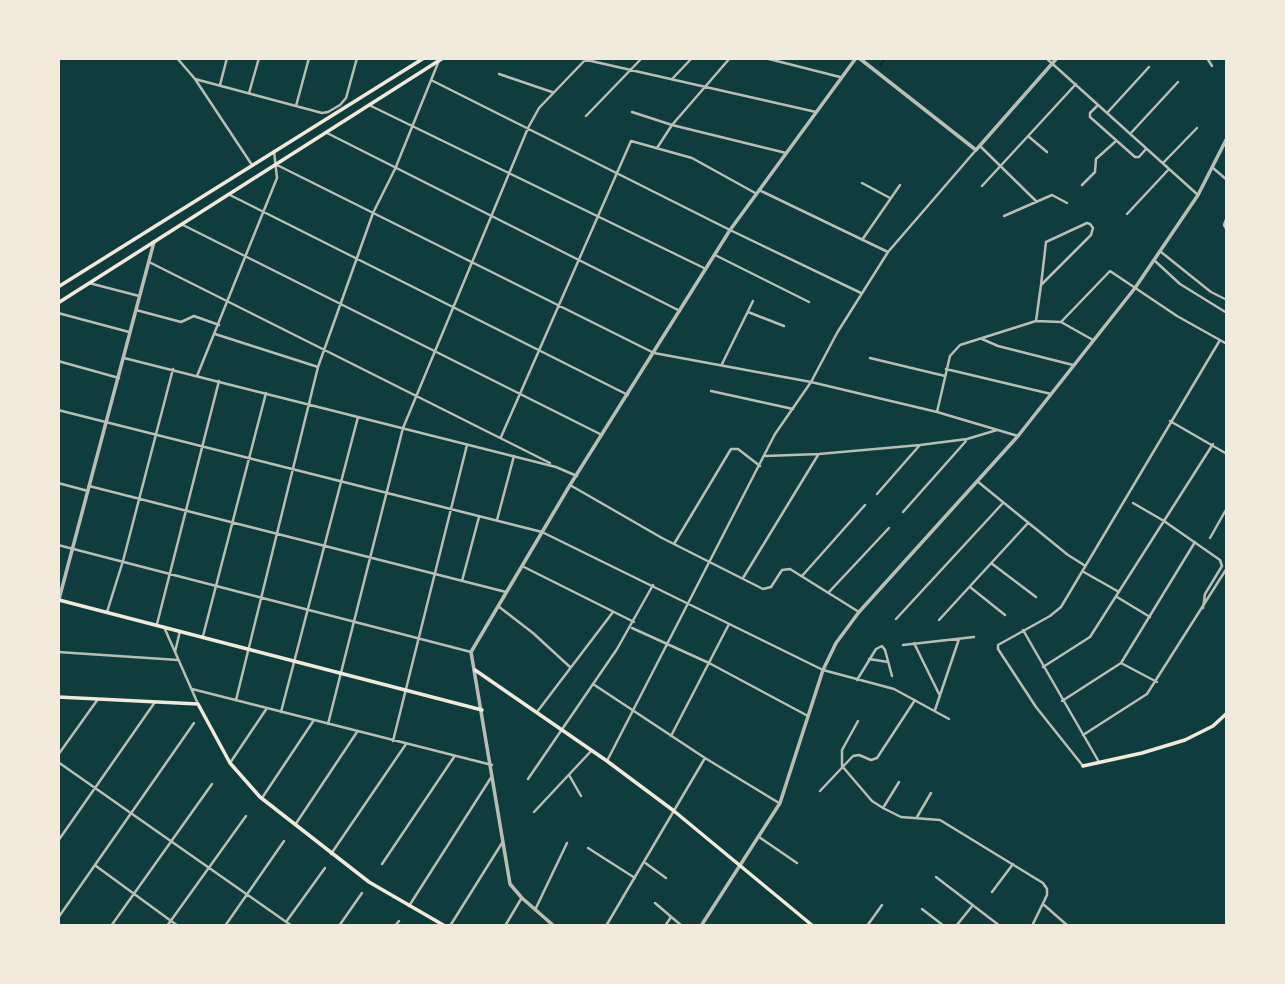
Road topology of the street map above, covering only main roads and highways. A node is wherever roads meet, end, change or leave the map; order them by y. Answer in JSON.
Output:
{"nodes":[{"id":1,"x":424,"y":58,"type":"edge"},
{"id":2,"x":441,"y":58,"type":"edge"},
{"id":3,"x":58,"y":287,"type":"edge"},
{"id":4,"x":58,"y":303,"type":"edge"},
{"id":5,"x":58,"y":601,"type":"edge"},
{"id":6,"x":475,"y":670,"type":"road end"},
{"id":7,"x":58,"y":697,"type":"edge"},
{"id":8,"x":482,"y":710,"type":"road end"},
{"id":9,"x":1227,"y":713,"type":"edge"},
{"id":10,"x":1083,"y":766,"type":"road end"},
{"id":11,"x":445,"y":926,"type":"edge"},
{"id":12,"x":813,"y":926,"type":"edge"}],
"edges":[{"from":1,"to":3,"type":"main road"},
{"from":2,"to":4,"type":"main road"},
{"from":5,"to":8,"type":"main road"},
{"from":6,"to":12,"type":"main road"},
{"from":7,"to":11,"type":"main road"},
{"from":9,"to":10,"type":"main road"}]}
